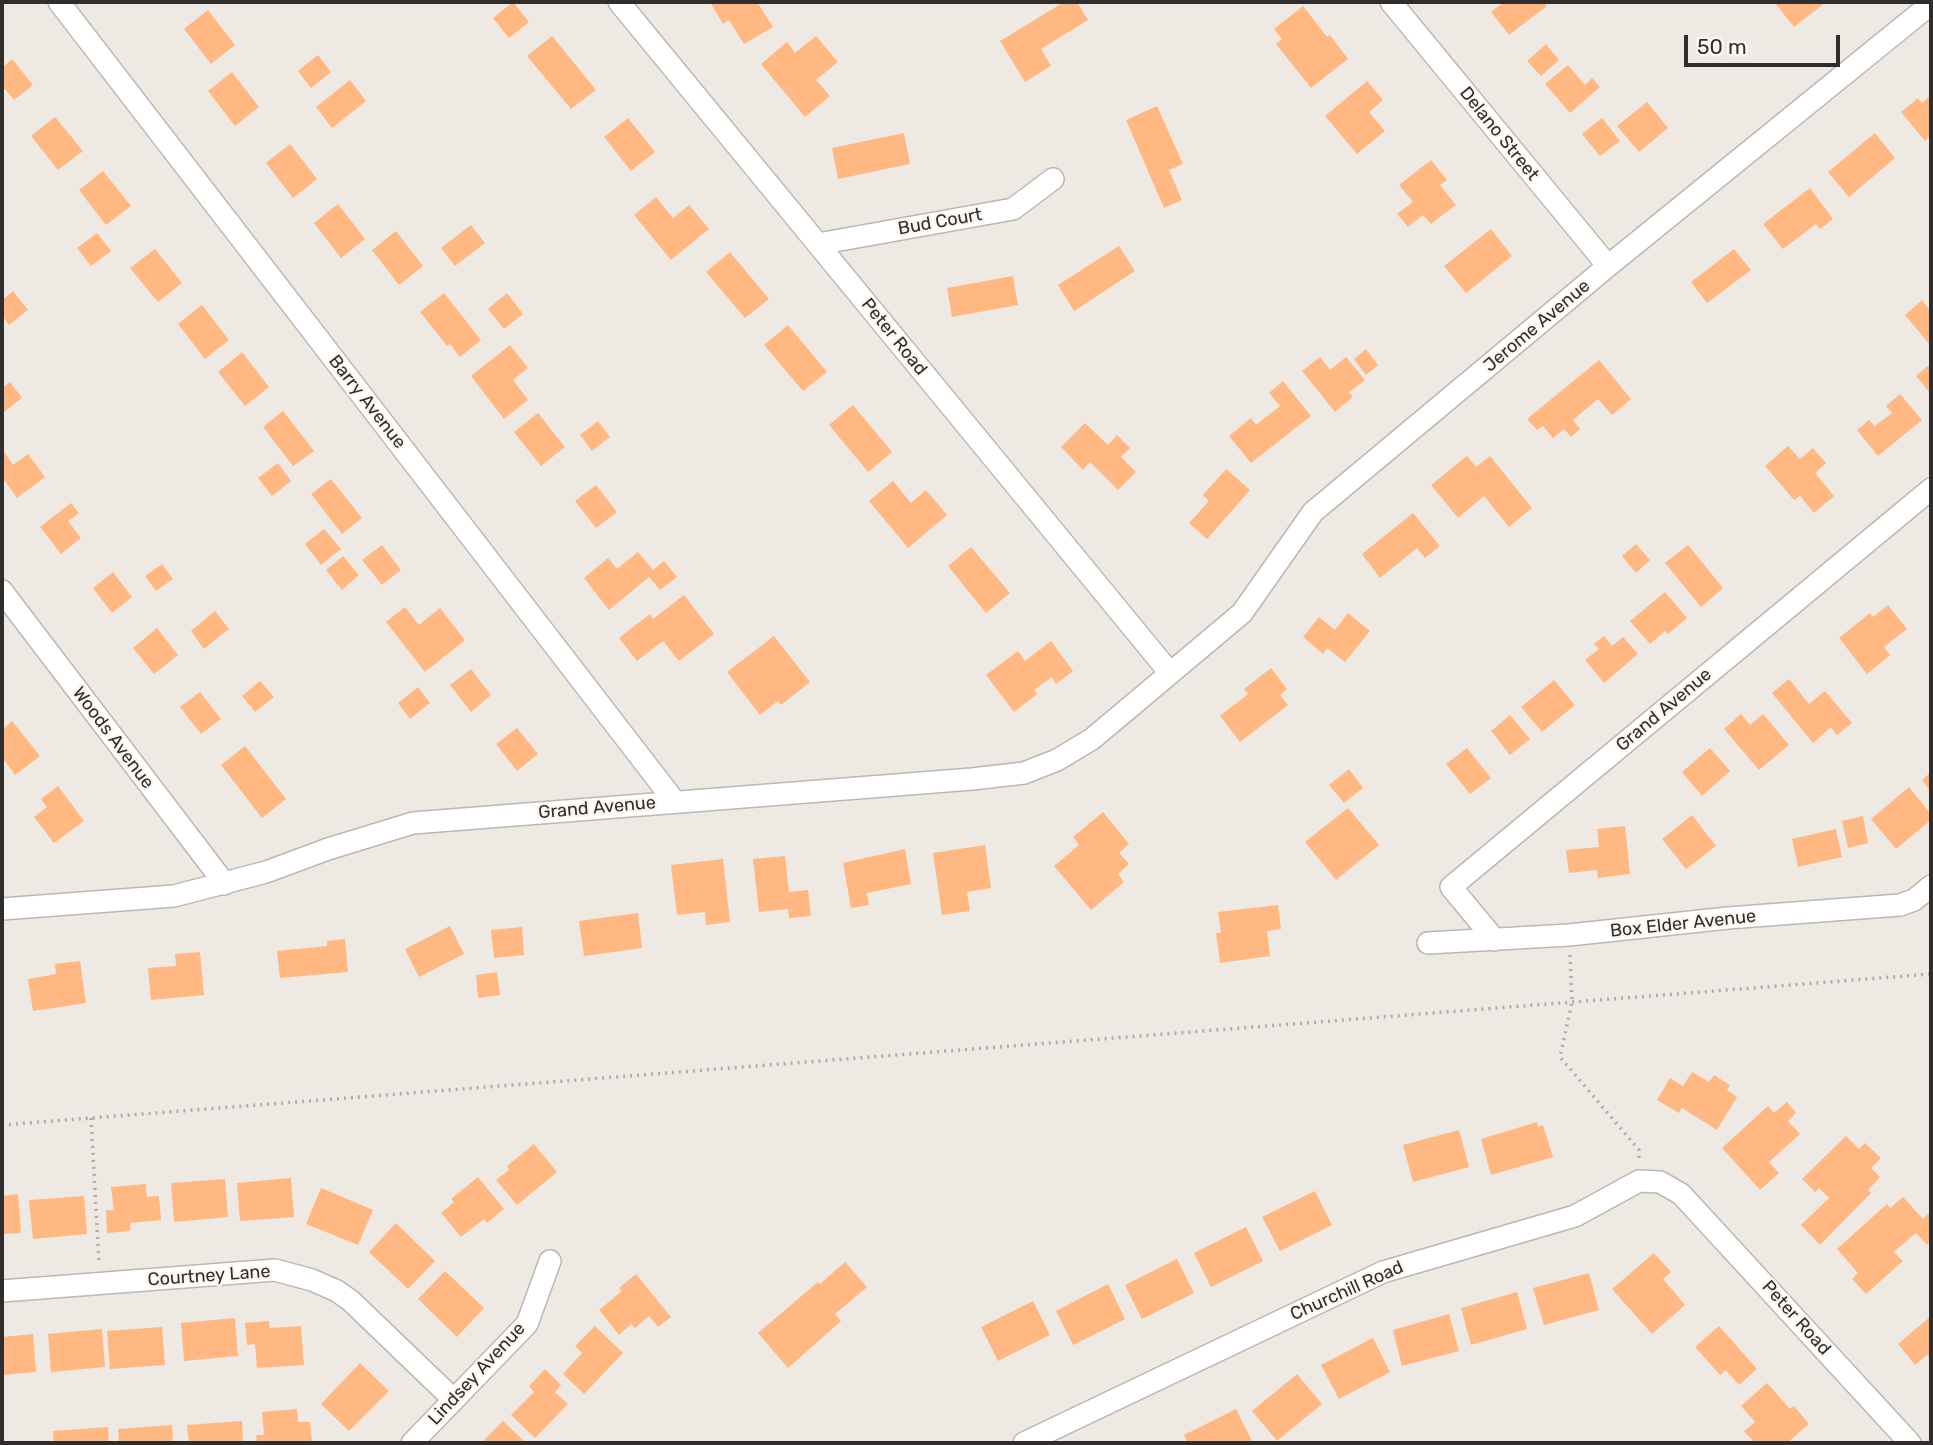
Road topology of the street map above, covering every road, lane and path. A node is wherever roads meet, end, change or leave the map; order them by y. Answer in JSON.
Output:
{"nodes":[{"id":1,"x":59,"y":2,"type":"edge"},
{"id":2,"x":619,"y":2,"type":"edge"},
{"id":3,"x":1391,"y":2,"type":"edge"},
{"id":4,"x":1931,"y":4,"type":"edge"},
{"id":5,"x":1053,"y":179,"type":"dead end"},
{"id":6,"x":818,"y":244,"type":"junction"},
{"id":7,"x":1608,"y":267,"type":"junction"},
{"id":8,"x":1931,"y":489,"type":"edge"},
{"id":9,"x":2,"y":591,"type":"edge"},
{"id":10,"x":1170,"y":673,"type":"junction"},
{"id":11,"x":676,"y":802,"type":"junction"},
{"id":12,"x":225,"y":884,"type":"junction"},
{"id":13,"x":1931,"y":886,"type":"edge"},
{"id":14,"x":2,"y":909,"type":"edge"},
{"id":15,"x":1569,"y":935,"type":"junction"},
{"id":16,"x":1495,"y":940,"type":"junction"},
{"id":17,"x":1428,"y":943,"type":"dead end"},
{"id":18,"x":1931,"y":974,"type":"edge"},
{"id":19,"x":1572,"y":1002,"type":"junction"},
{"id":20,"x":91,"y":1118,"type":"junction"},
{"id":21,"x":2,"y":1125,"type":"edge"},
{"id":22,"x":1639,"y":1181,"type":"junction"},
{"id":23,"x":550,"y":1261,"type":"dead end"},
{"id":24,"x":100,"y":1283,"type":"junction"},
{"id":25,"x":2,"y":1290,"type":"edge"},
{"id":26,"x":454,"y":1401,"type":"junction"},
{"id":27,"x":412,"y":1443,"type":"edge"},
{"id":28,"x":1024,"y":1443,"type":"edge"},
{"id":29,"x":1910,"y":1443,"type":"edge"}],
"edges":[{"from":1,"to":11,"type":"street","name":"Barry Avenue"},
{"from":2,"to":6,"type":"street","name":"Peter Road"},
{"from":3,"to":7,"type":"street","name":"Delano Street"},
{"from":4,"to":7,"type":"street","name":"Jerome Avenue"},
{"from":5,"to":6,"type":"street","name":"Bud Court"},
{"from":6,"to":10,"type":"street","name":"Peter Road"},
{"from":7,"to":10,"type":"street","name":"Jerome Avenue"},
{"from":8,"to":16,"type":"street","name":"Grand Avenue"},
{"from":9,"to":12,"type":"street","name":"Woods Avenue"},
{"from":10,"to":11,"type":"street","name":"Grand Avenue"},
{"from":11,"to":12,"type":"street","name":"Grand Avenue"},
{"from":12,"to":14,"type":"street","name":"Grand Avenue"},
{"from":13,"to":15,"type":"street","name":"Box Elder Avenue"},
{"from":15,"to":16,"type":"street","name":"Box Elder Avenue"},
{"from":15,"to":19,"type":"path"},
{"from":16,"to":17,"type":"street","name":"Box Elder Avenue"},
{"from":18,"to":19,"type":"path"},
{"from":19,"to":20,"type":"path"},
{"from":19,"to":22,"type":"path"},
{"from":20,"to":21,"type":"path"},
{"from":20,"to":24,"type":"path"},
{"from":22,"to":28,"type":"street","name":"Churchill Road"},
{"from":22,"to":29,"type":"street","name":"Peter Road"},
{"from":23,"to":26,"type":"street","name":"Lindsey Avenue"},
{"from":24,"to":25,"type":"street","name":"Courtney Lane"},
{"from":24,"to":26,"type":"street","name":"Courtney Lane"},
{"from":26,"to":27,"type":"street","name":"Lindsey Avenue"}]}
